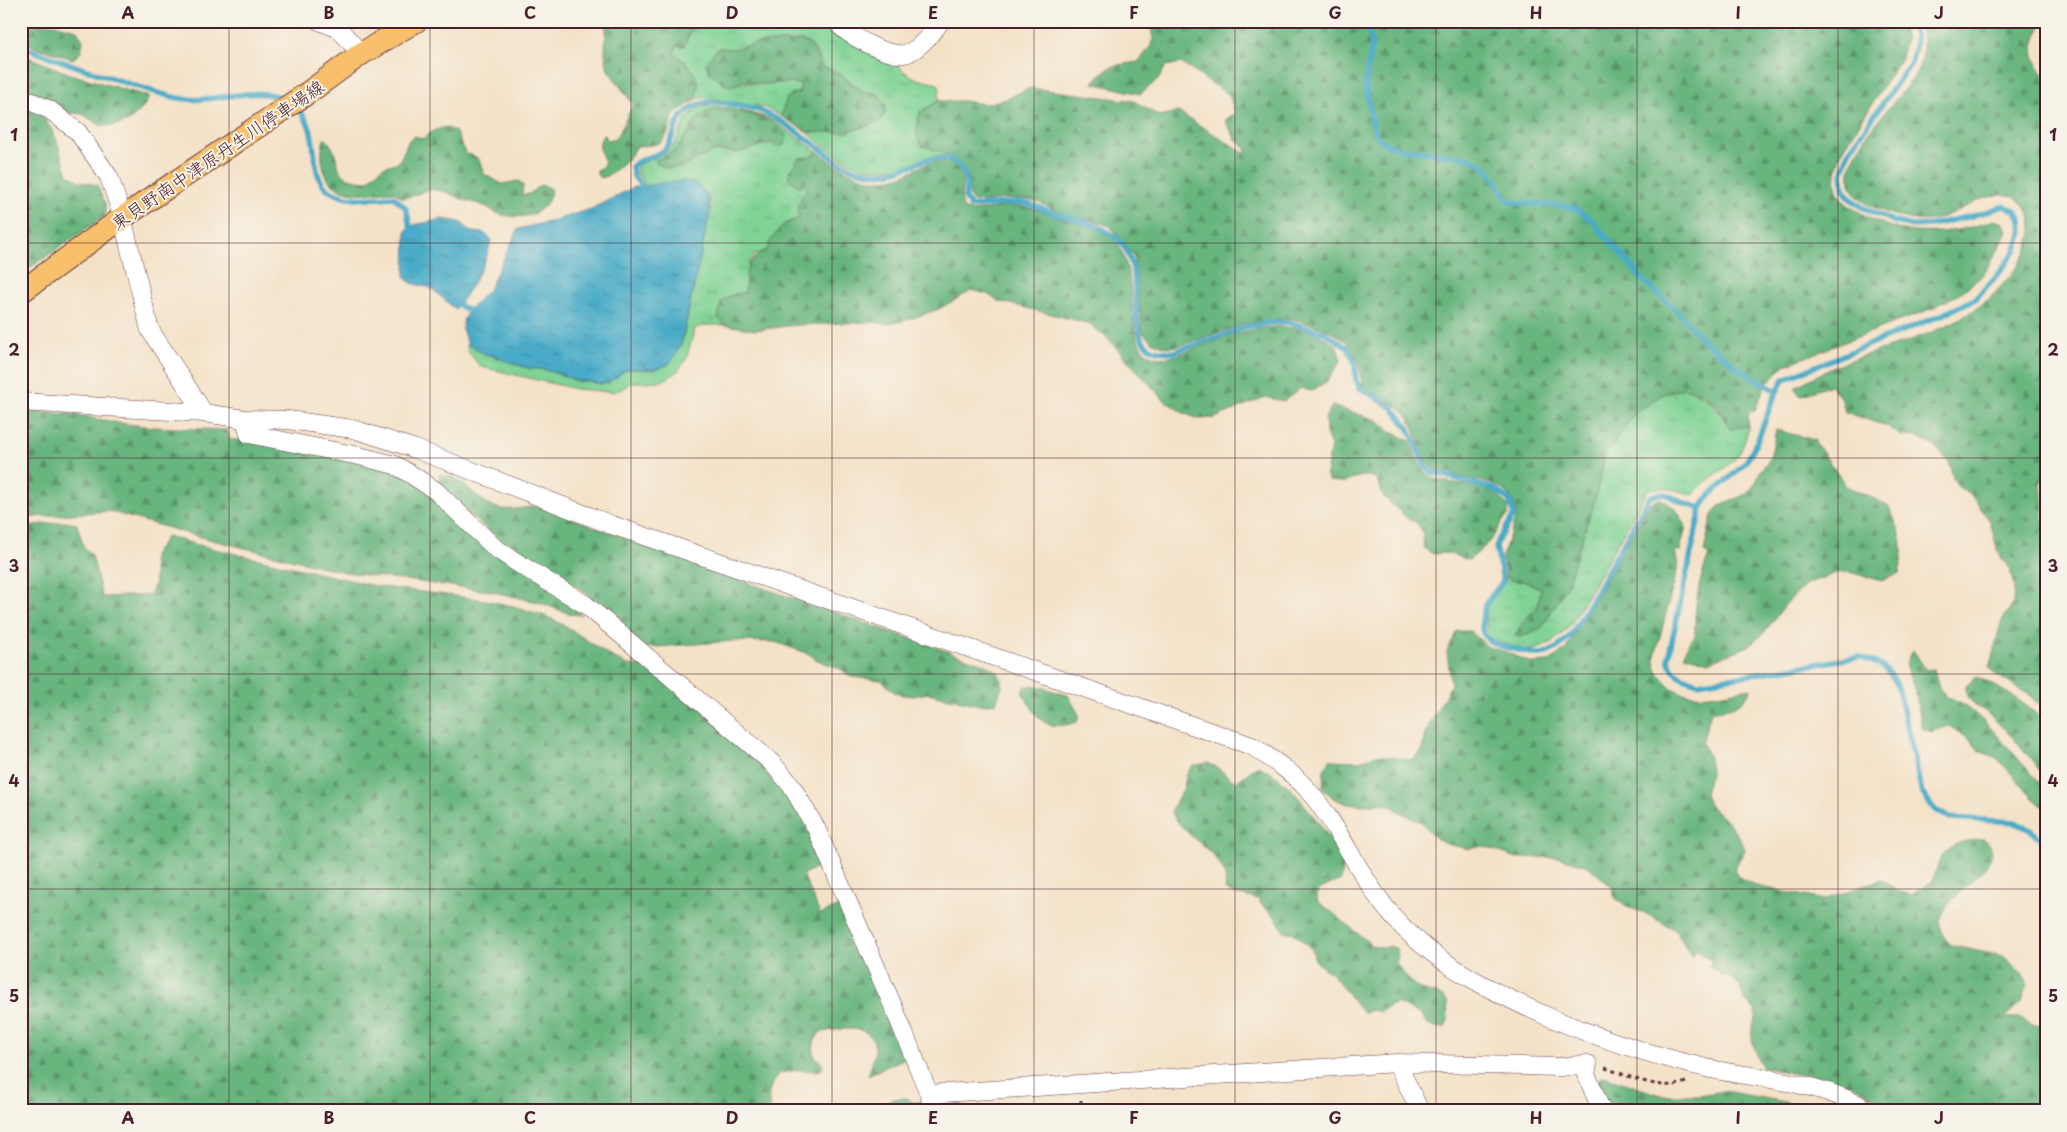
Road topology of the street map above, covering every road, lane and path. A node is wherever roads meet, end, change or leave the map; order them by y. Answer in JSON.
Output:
{"nodes":[{"id":1,"x":319,"y":21,"type":"edge"},
{"id":2,"x":416,"y":21,"type":"edge"},
{"id":3,"x":835,"y":21,"type":"edge"},
{"id":4,"x":941,"y":21,"type":"edge"},
{"id":5,"x":361,"y":54,"type":"junction"},
{"id":6,"x":21,"y":97,"type":"edge"},
{"id":7,"x":122,"y":218,"type":"junction"},
{"id":8,"x":21,"y":292,"type":"edge"},
{"id":9,"x":21,"y":402,"type":"edge"},
{"id":10,"x":204,"y":413,"type":"junction"},
{"id":11,"x":245,"y":419,"type":"junction"},
{"id":12,"x":1397,"y":1063,"type":"junction"},
{"id":13,"x":1588,"y":1064,"type":"junction"},
{"id":14,"x":1706,"y":1068,"type":"junction"},
{"id":15,"x":928,"y":1094,"type":"junction"},
{"id":16,"x":933,"y":1111,"type":"edge"},
{"id":17,"x":1420,"y":1111,"type":"edge"},
{"id":18,"x":1602,"y":1111,"type":"edge"},
{"id":19,"x":1869,"y":1111,"type":"edge"}],
"edges":[{"from":1,"to":5,"type":"street"},
{"from":2,"to":5,"type":"main road","name":"東貝野南中津原丹生川停車場線"},
{"from":3,"to":4,"type":"street"},
{"from":5,"to":7,"type":"main road","name":"東貝野南中津原丹生川停車場線"},
{"from":6,"to":7,"type":"street"},
{"from":7,"to":8,"type":"main road","name":"東貝野南中津原丹生川停車場線"},
{"from":7,"to":10,"type":"street"},
{"from":9,"to":10,"type":"street"},
{"from":10,"to":11,"type":"street"},
{"from":11,"to":14,"type":"street"},
{"from":11,"to":15,"type":"street"},
{"from":12,"to":13,"type":"street"},
{"from":12,"to":15,"type":"street"},
{"from":12,"to":17,"type":"street"},
{"from":13,"to":14,"type":"path"},
{"from":13,"to":18,"type":"street"},
{"from":14,"to":19,"type":"street"},
{"from":15,"to":16,"type":"street"}]}
